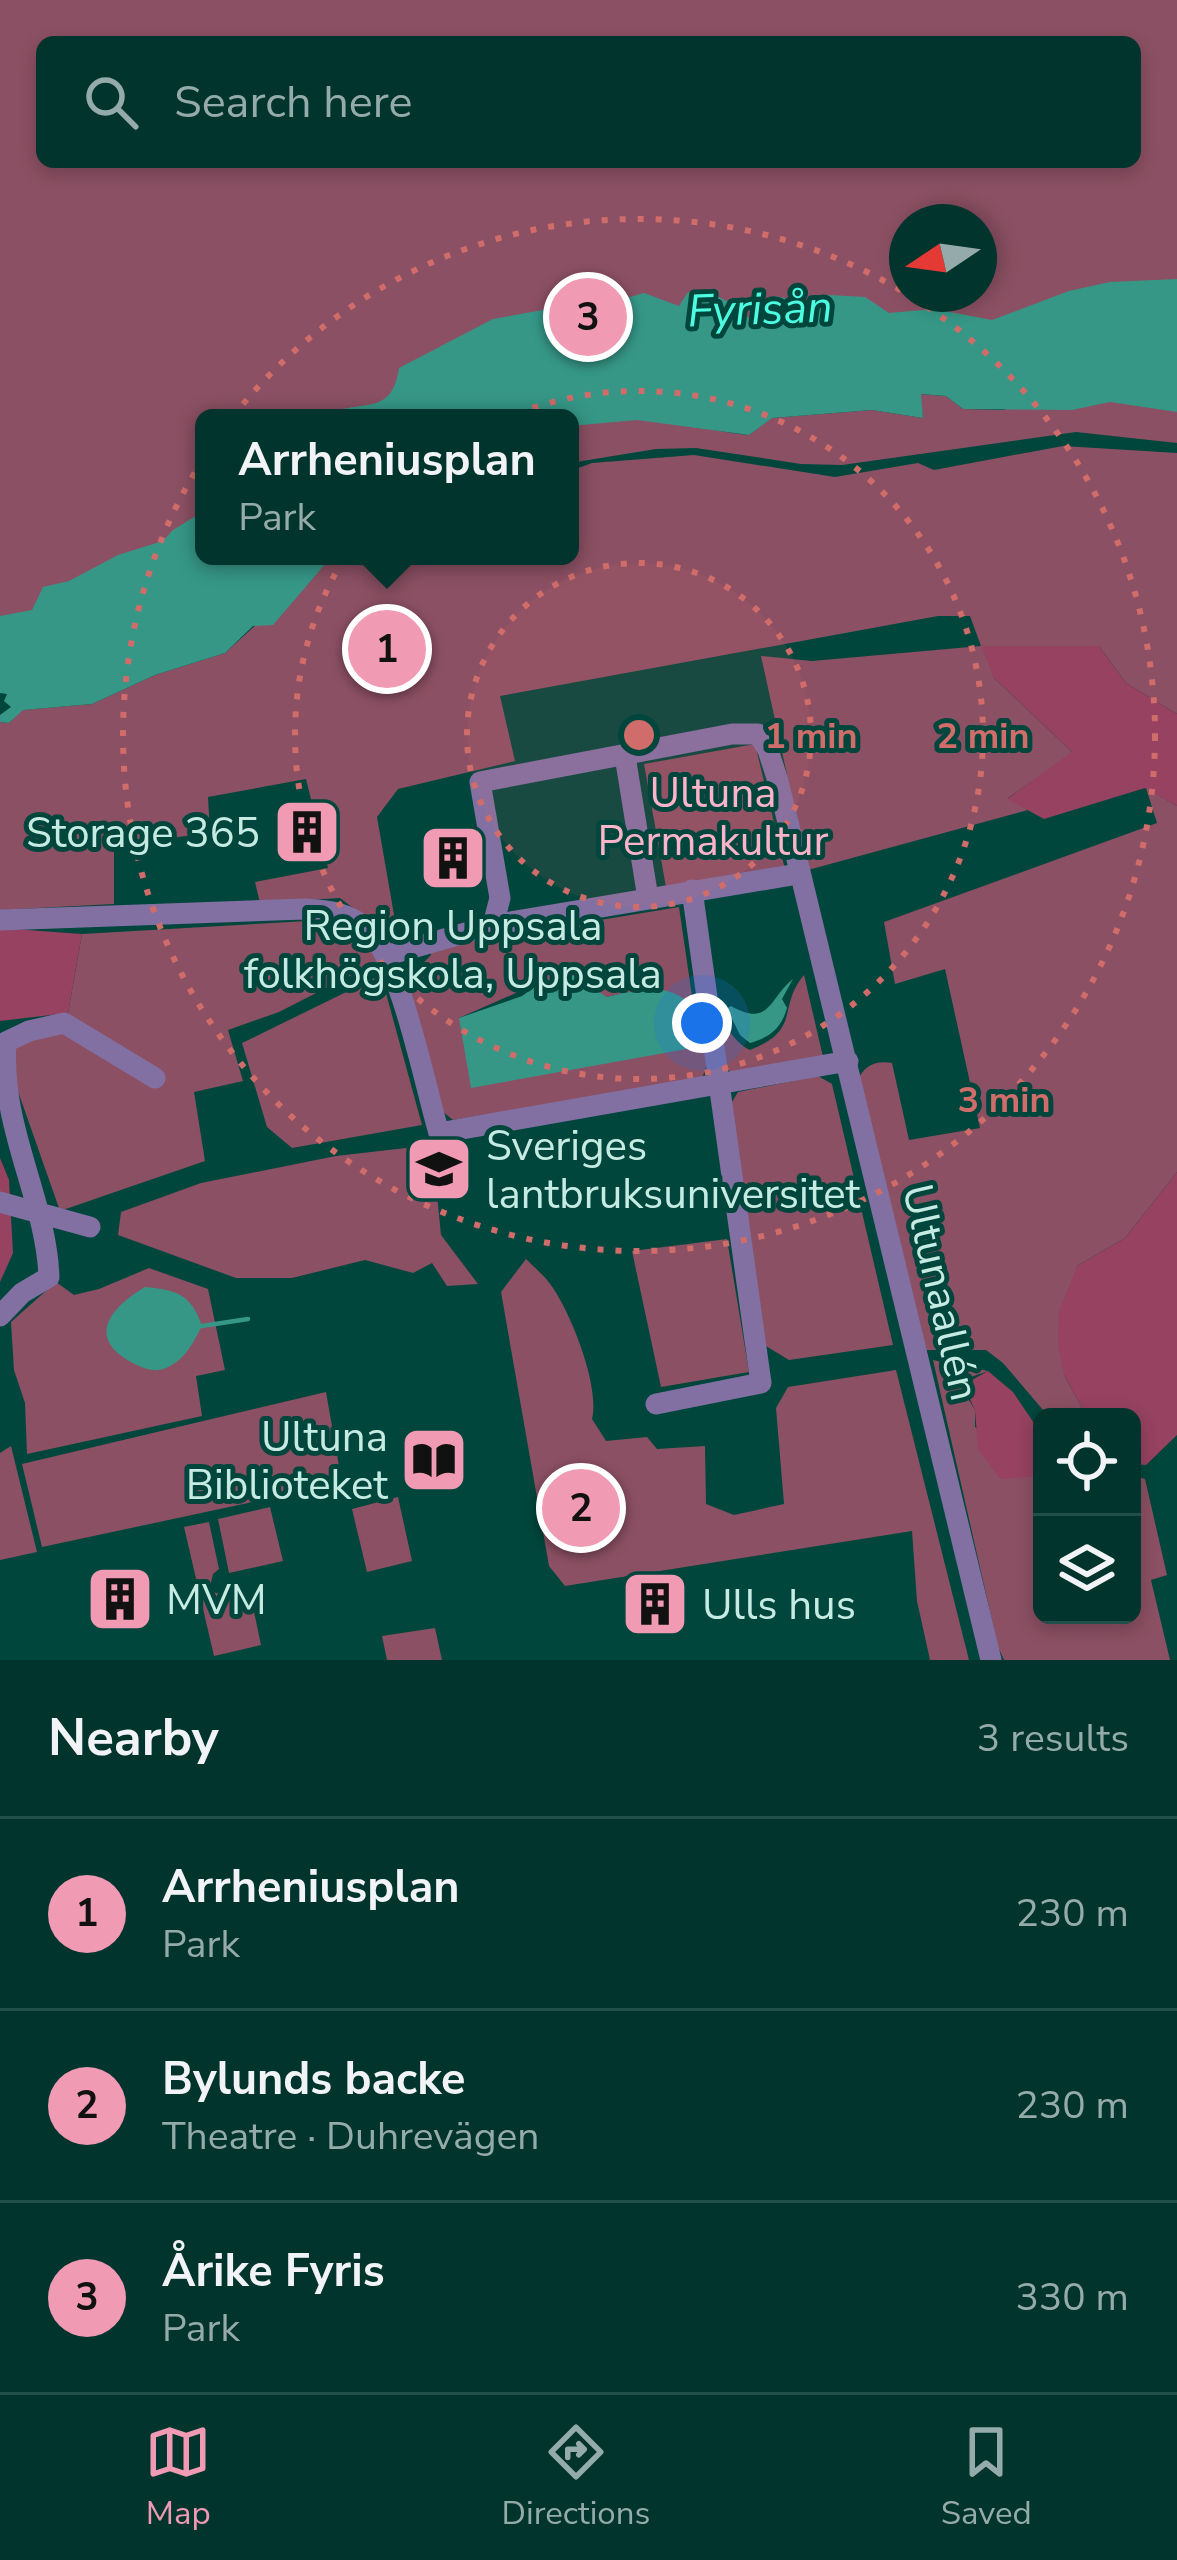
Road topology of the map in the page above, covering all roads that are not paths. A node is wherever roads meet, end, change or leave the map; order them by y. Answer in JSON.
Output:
{"nodes":[{"id":1,"x":625,"y":756,"type":"junction"},
{"id":2,"x":798,"y":874,"type":"junction"},
{"id":3,"x":692,"y":890,"type":"junction"},
{"id":4,"x":648,"y":898,"type":"junction"},
{"id":5,"x":0,"y":920,"type":"edge"},
{"id":6,"x":493,"y":925,"type":"junction"},
{"id":7,"x":388,"y":955,"type":"junction"},
{"id":8,"x":848,"y":1061,"type":"junction"},
{"id":9,"x":154,"y":1078,"type":"dead end"},
{"id":10,"x":718,"y":1085,"type":"junction"},
{"id":11,"x":0,"y":1202,"type":"edge"},
{"id":12,"x":33,"y":1212,"type":"junction"},
{"id":13,"x":90,"y":1227,"type":"dead end"},
{"id":14,"x":0,"y":1316,"type":"edge"},
{"id":15,"x":656,"y":1404,"type":"dead end"},
{"id":16,"x":992,"y":1660,"type":"edge"}],
"edges":[{"from":1,"to":2,"type":"street","name":"Ultunaallén"},
{"from":1,"to":4,"type":"street"},
{"from":1,"to":6,"type":"street"},
{"from":2,"to":3,"type":"street"},
{"from":2,"to":8,"type":"street","name":"Ultunaallén"},
{"from":3,"to":4,"type":"street"},
{"from":3,"to":10,"type":"street"},
{"from":4,"to":6,"type":"street"},
{"from":5,"to":7,"type":"street"},
{"from":6,"to":7,"type":"street"},
{"from":7,"to":10,"type":"street"},
{"from":8,"to":10,"type":"street"},
{"from":8,"to":16,"type":"street","name":"Ultunaallén"},
{"from":9,"to":12,"type":"street"},
{"from":10,"to":15,"type":"street"},
{"from":11,"to":12,"type":"street"},
{"from":12,"to":13,"type":"street"},
{"from":12,"to":14,"type":"street"}]}
